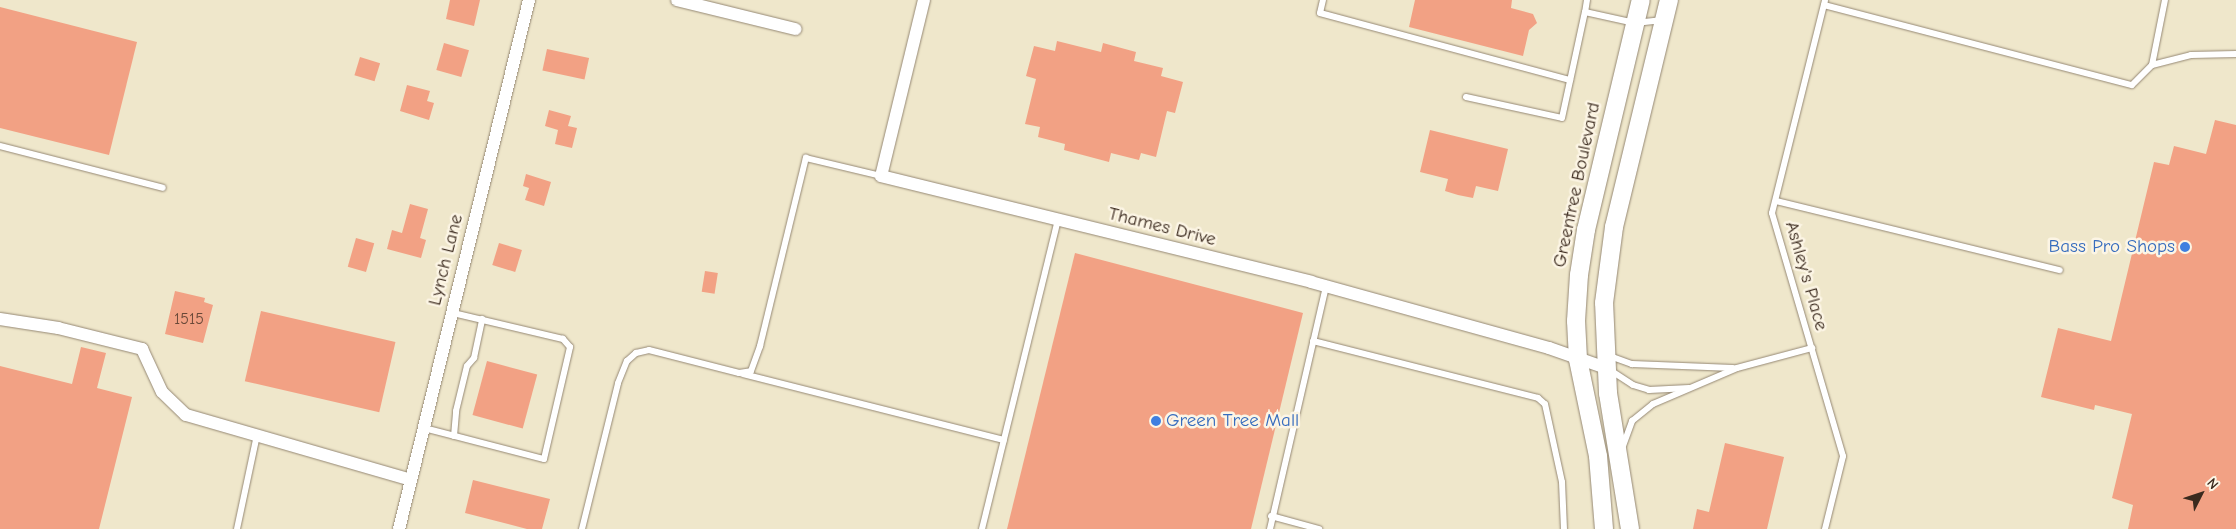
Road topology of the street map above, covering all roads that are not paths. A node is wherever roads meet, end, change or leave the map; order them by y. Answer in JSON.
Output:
{"nodes":[{"id":1,"x":529,"y":0,"type":"edge"},
{"id":2,"x":677,"y":0,"type":"edge"},
{"id":3,"x":924,"y":0,"type":"edge"},
{"id":4,"x":1323,"y":0,"type":"edge"},
{"id":5,"x":1587,"y":0,"type":"edge"},
{"id":6,"x":1641,"y":0,"type":"edge"},
{"id":7,"x":1669,"y":0,"type":"edge"},
{"id":8,"x":2165,"y":0,"type":"edge"},
{"id":9,"x":1824,"y":2,"type":"edge"},
{"id":10,"x":1585,"y":12,"type":"junction"},
{"id":11,"x":1664,"y":20,"type":"junction"},
{"id":12,"x":1635,"y":23,"type":"junction"},
{"id":13,"x":795,"y":30,"type":"dead end"},
{"id":14,"x":2236,"y":54,"type":"edge"},
{"id":15,"x":2152,"y":65,"type":"junction"},
{"id":16,"x":1570,"y":80,"type":"junction"},
{"id":17,"x":1466,"y":96,"type":"dead end"},
{"id":18,"x":0,"y":146,"type":"edge"},
{"id":19,"x":881,"y":176,"type":"junction"},
{"id":20,"x":163,"y":188,"type":"dead end"},
{"id":21,"x":1776,"y":201,"type":"junction"},
{"id":22,"x":1058,"y":220,"type":"junction"},
{"id":23,"x":2060,"y":270,"type":"dead end"},
{"id":24,"x":1326,"y":286,"type":"junction"},
{"id":25,"x":453,"y":313,"type":"junction"},
{"id":26,"x":0,"y":318,"type":"edge"},
{"id":27,"x":482,"y":319,"type":"junction"},
{"id":28,"x":1313,"y":340,"type":"junction"},
{"id":29,"x":1812,"y":348,"type":"junction"},
{"id":30,"x":1578,"y":359,"type":"junction"},
{"id":31,"x":1606,"y":361,"type":"junction"},
{"id":32,"x":1737,"y":368,"type":"junction"},
{"id":33,"x":739,"y":373,"type":"junction"},
{"id":34,"x":1693,"y":388,"type":"junction"},
{"id":35,"x":424,"y":428,"type":"junction"},
{"id":36,"x":257,"y":435,"type":"junction"},
{"id":37,"x":454,"y":436,"type":"junction"},
{"id":38,"x":1004,"y":440,"type":"junction"},
{"id":39,"x":1620,"y":458,"type":"junction"},
{"id":40,"x":411,"y":480,"type":"junction"},
{"id":41,"x":1271,"y":516,"type":"junction"},
{"id":42,"x":237,"y":529,"type":"edge"},
{"id":43,"x":400,"y":529,"type":"edge"},
{"id":44,"x":582,"y":529,"type":"edge"},
{"id":45,"x":982,"y":529,"type":"edge"},
{"id":46,"x":1270,"y":529,"type":"edge"},
{"id":47,"x":1319,"y":529,"type":"edge"},
{"id":48,"x":1564,"y":529,"type":"edge"},
{"id":49,"x":1604,"y":529,"type":"edge"},
{"id":50,"x":1630,"y":529,"type":"edge"},
{"id":51,"x":1824,"y":529,"type":"edge"}],
"edges":[{"from":1,"to":25,"type":"street","name":"Lynch Lane"},
{"from":2,"to":13,"type":"street"},
{"from":3,"to":19,"type":"street"},
{"from":4,"to":16,"type":"lane"},
{"from":5,"to":10,"type":"lane"},
{"from":6,"to":12,"type":"main road","name":"Greentree Boulevard"},
{"from":7,"to":11,"type":"main road"},
{"from":8,"to":15,"type":"lane"},
{"from":9,"to":15,"type":"lane"},
{"from":9,"to":21,"type":"lane","name":"Ashley's Place"},
{"from":10,"to":12,"type":"lane"},
{"from":10,"to":16,"type":"lane"},
{"from":11,"to":12,"type":"lane"},
{"from":11,"to":31,"type":"main road"},
{"from":12,"to":30,"type":"main road","name":"Greentree Boulevard"},
{"from":14,"to":15,"type":"lane"},
{"from":16,"to":17,"type":"lane"},
{"from":18,"to":20,"type":"lane"},
{"from":19,"to":22,"type":"street","name":"Thames Drive"},
{"from":19,"to":33,"type":"lane"},
{"from":21,"to":23,"type":"lane"},
{"from":21,"to":29,"type":"lane","name":"Ashley's Place"},
{"from":22,"to":24,"type":"street","name":"Thames Drive"},
{"from":22,"to":38,"type":"lane"},
{"from":24,"to":28,"type":"lane"},
{"from":24,"to":30,"type":"street","name":"Thames Drive"},
{"from":25,"to":27,"type":"lane"},
{"from":25,"to":35,"type":"street","name":"Lynch Lane"},
{"from":26,"to":36,"type":"street"},
{"from":27,"to":37,"type":"lane"},
{"from":27,"to":37,"type":"lane"},
{"from":28,"to":41,"type":"lane"},
{"from":28,"to":48,"type":"lane"},
{"from":29,"to":32,"type":"lane"},
{"from":29,"to":51,"type":"lane","name":"Ashley's Place"},
{"from":30,"to":31,"type":"street","name":"Thames Drive"},
{"from":30,"to":49,"type":"main road","name":"Greentree Boulevard"},
{"from":31,"to":32,"type":"lane"},
{"from":31,"to":34,"type":"lane"},
{"from":31,"to":39,"type":"main road"},
{"from":32,"to":34,"type":"lane"},
{"from":33,"to":38,"type":"lane"},
{"from":33,"to":44,"type":"lane"},
{"from":34,"to":39,"type":"lane"},
{"from":35,"to":37,"type":"lane"},
{"from":35,"to":40,"type":"street","name":"Lynch Lane"},
{"from":36,"to":40,"type":"street"},
{"from":36,"to":42,"type":"lane"},
{"from":38,"to":45,"type":"lane"},
{"from":39,"to":50,"type":"main road"},
{"from":40,"to":43,"type":"street","name":"Lynch Lane"},
{"from":41,"to":46,"type":"lane"},
{"from":41,"to":47,"type":"lane"}]}
